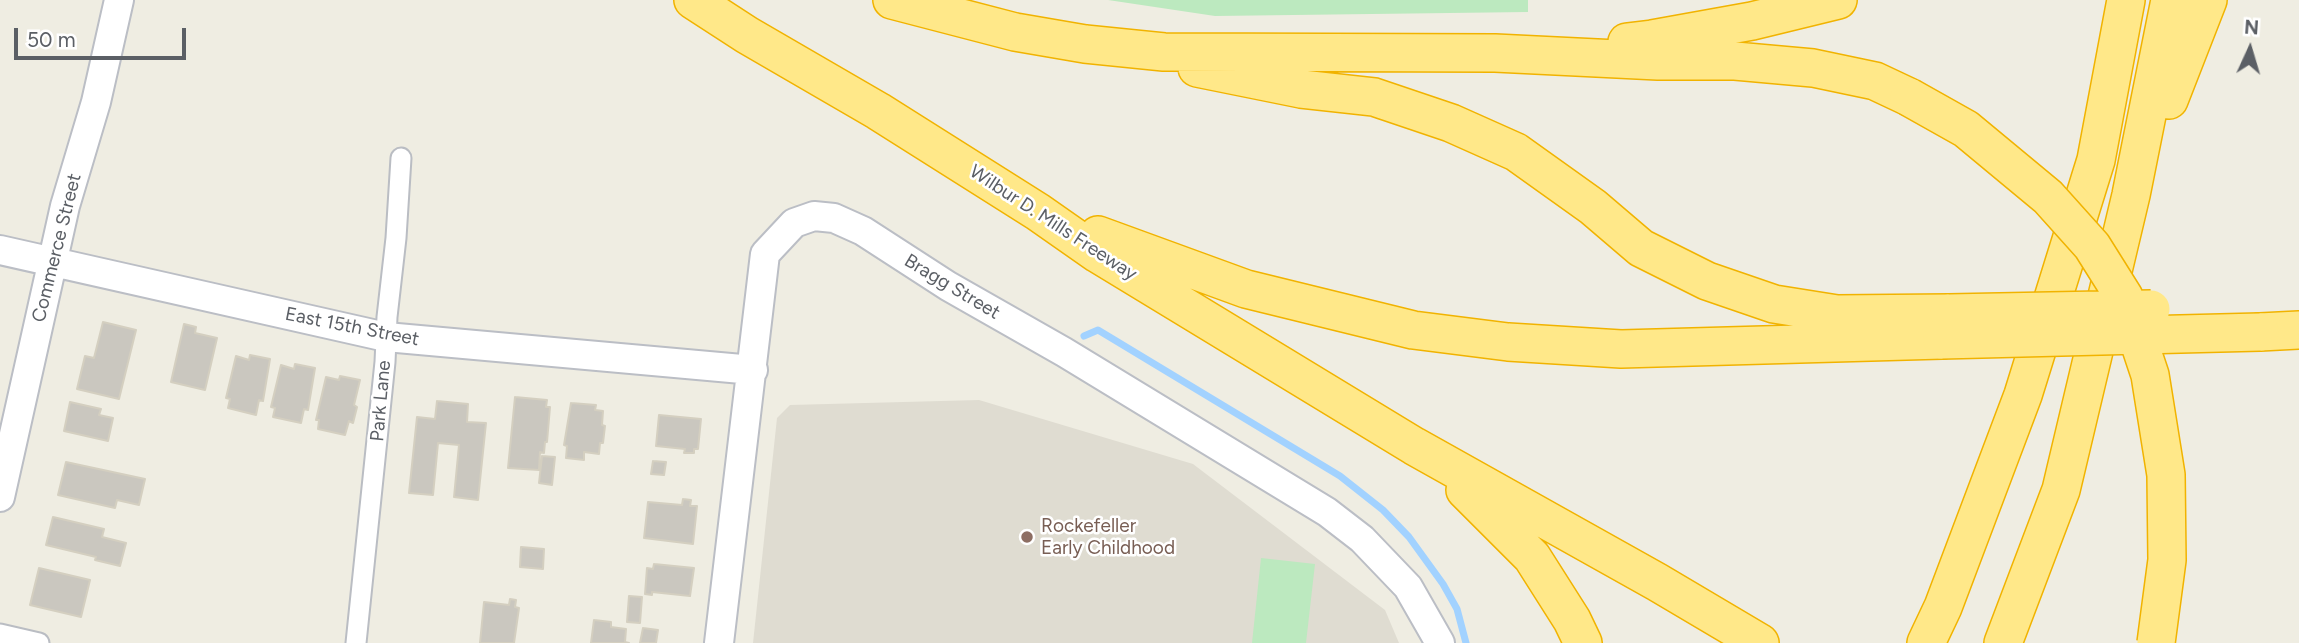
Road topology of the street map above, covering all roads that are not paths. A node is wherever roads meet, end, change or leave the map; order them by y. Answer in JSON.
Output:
{"nodes":[{"id":1,"x":119,"y":0,"type":"edge"},
{"id":2,"x":693,"y":0,"type":"edge"},
{"id":3,"x":892,"y":0,"type":"edge"},
{"id":4,"x":1838,"y":0,"type":"edge"},
{"id":5,"x":2113,"y":0,"type":"edge"},
{"id":6,"x":2126,"y":0,"type":"edge"},
{"id":7,"x":2170,"y":0,"type":"edge"},
{"id":8,"x":2208,"y":0,"type":"edge"},
{"id":9,"x":1085,"y":44,"type":"junction"},
{"id":10,"x":1495,"y":52,"type":"junction"},
{"id":11,"x":401,"y":158,"type":"dead end"},
{"id":12,"x":2096,"y":160,"type":"junction"},
{"id":13,"x":2131,"y":195,"type":"junction"},
{"id":14,"x":1038,"y":212,"type":"junction"},
{"id":15,"x":0,"y":250,"type":"edge"},
{"id":16,"x":52,"y":262,"type":"junction"},
{"id":17,"x":2276,"y":316,"type":"edge"},
{"id":18,"x":1945,"y":327,"type":"junction"},
{"id":19,"x":2299,"y":330,"type":"edge"},
{"id":20,"x":386,"y":337,"type":"junction"},
{"id":21,"x":752,"y":370,"type":"junction"},
{"id":22,"x":1414,"y":446,"type":"junction"},
{"id":23,"x":0,"y":497,"type":"edge"},
{"id":24,"x":0,"y":634,"type":"edge"},
{"id":25,"x":39,"y":643,"type":"edge"},
{"id":26,"x":356,"y":643,"type":"edge"},
{"id":27,"x":719,"y":643,"type":"edge"},
{"id":28,"x":1440,"y":643,"type":"edge"},
{"id":29,"x":1583,"y":643,"type":"edge"},
{"id":30,"x":1760,"y":643,"type":"edge"},
{"id":31,"x":1926,"y":643,"type":"edge"},
{"id":32,"x":2003,"y":643,"type":"edge"},
{"id":33,"x":2156,"y":643,"type":"edge"}],
"edges":[{"from":1,"to":16,"type":"street","name":"Commerce Street"},
{"from":2,"to":14,"type":"highway","name":"Wilbur D. Mills Freeway"},
{"from":3,"to":9,"type":"highway"},
{"from":4,"to":10,"type":"highway"},
{"from":5,"to":12,"type":"highway"},
{"from":6,"to":12,"type":"highway"},
{"from":7,"to":13,"type":"highway"},
{"from":8,"to":13,"type":"highway"},
{"from":9,"to":10,"type":"highway"},
{"from":9,"to":18,"type":"highway"},
{"from":10,"to":33,"type":"highway","bridge":true},
{"from":11,"to":20,"type":"street","name":"Park Lane"},
{"from":12,"to":31,"type":"highway"},
{"from":13,"to":32,"type":"highway"},
{"from":14,"to":18,"type":"highway"},
{"from":14,"to":22,"type":"highway","name":"Wilbur D. Mills Freeway"},
{"from":15,"to":16,"type":"street","name":"East 15th Street"},
{"from":16,"to":20,"type":"street","name":"East 15th Street"},
{"from":16,"to":23,"type":"street","name":"Commerce Street"},
{"from":17,"to":18,"type":"highway","bridge":true},
{"from":17,"to":19,"type":"highway"},
{"from":20,"to":21,"type":"street","name":"East 15th Street"},
{"from":20,"to":26,"type":"street","name":"Park Lane"},
{"from":21,"to":27,"type":"street","name":"Bragg Street"},
{"from":21,"to":28,"type":"street","name":"Bragg Street"},
{"from":22,"to":29,"type":"highway"},
{"from":22,"to":30,"type":"highway"},
{"from":24,"to":25,"type":"street"}]}
